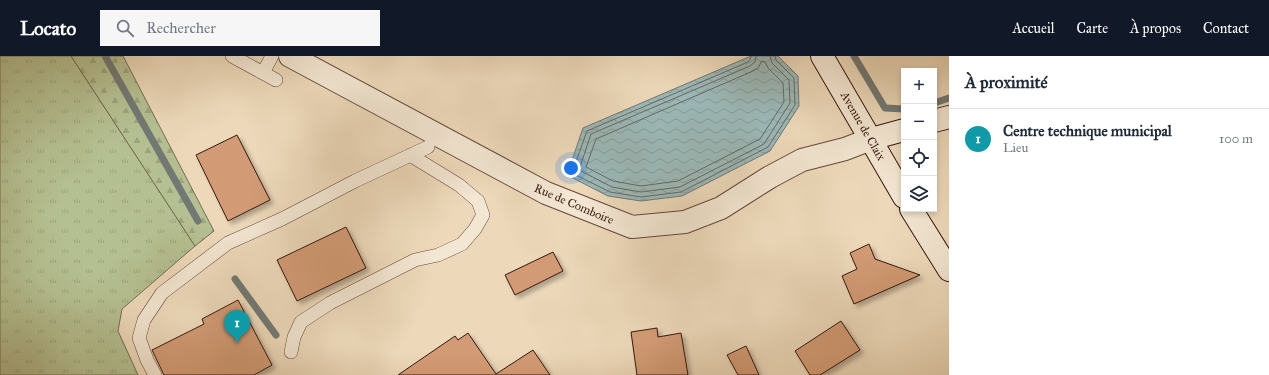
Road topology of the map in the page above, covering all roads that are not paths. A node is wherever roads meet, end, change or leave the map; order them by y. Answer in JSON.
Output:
{"nodes":[{"id":1,"x":232,"y":56,"type":"edge"},
{"id":2,"x":272,"y":56,"type":"edge"},
{"id":3,"x":290,"y":56,"type":"edge"},
{"id":4,"x":822,"y":56,"type":"edge"},
{"id":5,"x":263,"y":73,"type":"junction"},
{"id":6,"x":276,"y":80,"type":"dead end"},
{"id":7,"x":949,"y":117,"type":"edge"},
{"id":8,"x":937,"y":121,"type":"edge"},
{"id":9,"x":901,"y":131,"type":"edge"},
{"id":10,"x":871,"y":139,"type":"junction"},
{"id":11,"x":428,"y":147,"type":"dead end"},
{"id":12,"x":410,"y":155,"type":"junction"},
{"id":13,"x":901,"y":192,"type":"edge"},
{"id":14,"x":913,"y":212,"type":"edge"},
{"id":15,"x":949,"y":270,"type":"edge"},
{"id":16,"x":291,"y":352,"type":"dead end"},
{"id":17,"x":155,"y":375,"type":"edge"}],
"edges":[{"from":1,"to":5,"type":"lane"},
{"from":2,"to":5,"type":"lane"},
{"from":3,"to":10,"type":"street","name":"Rue de Comboire"},
{"from":4,"to":10,"type":"street","name":"Avenue de Claix"},
{"from":5,"to":6,"type":"lane"},
{"from":7,"to":8,"type":"street"},
{"from":9,"to":10,"type":"street","name":"Rue de Comboire"},
{"from":10,"to":13,"type":"street","name":"Avenue de Claix"},
{"from":11,"to":12,"type":"lane"},
{"from":12,"to":16,"type":"lane"},
{"from":12,"to":17,"type":"lane"},
{"from":14,"to":15,"type":"street"}]}
